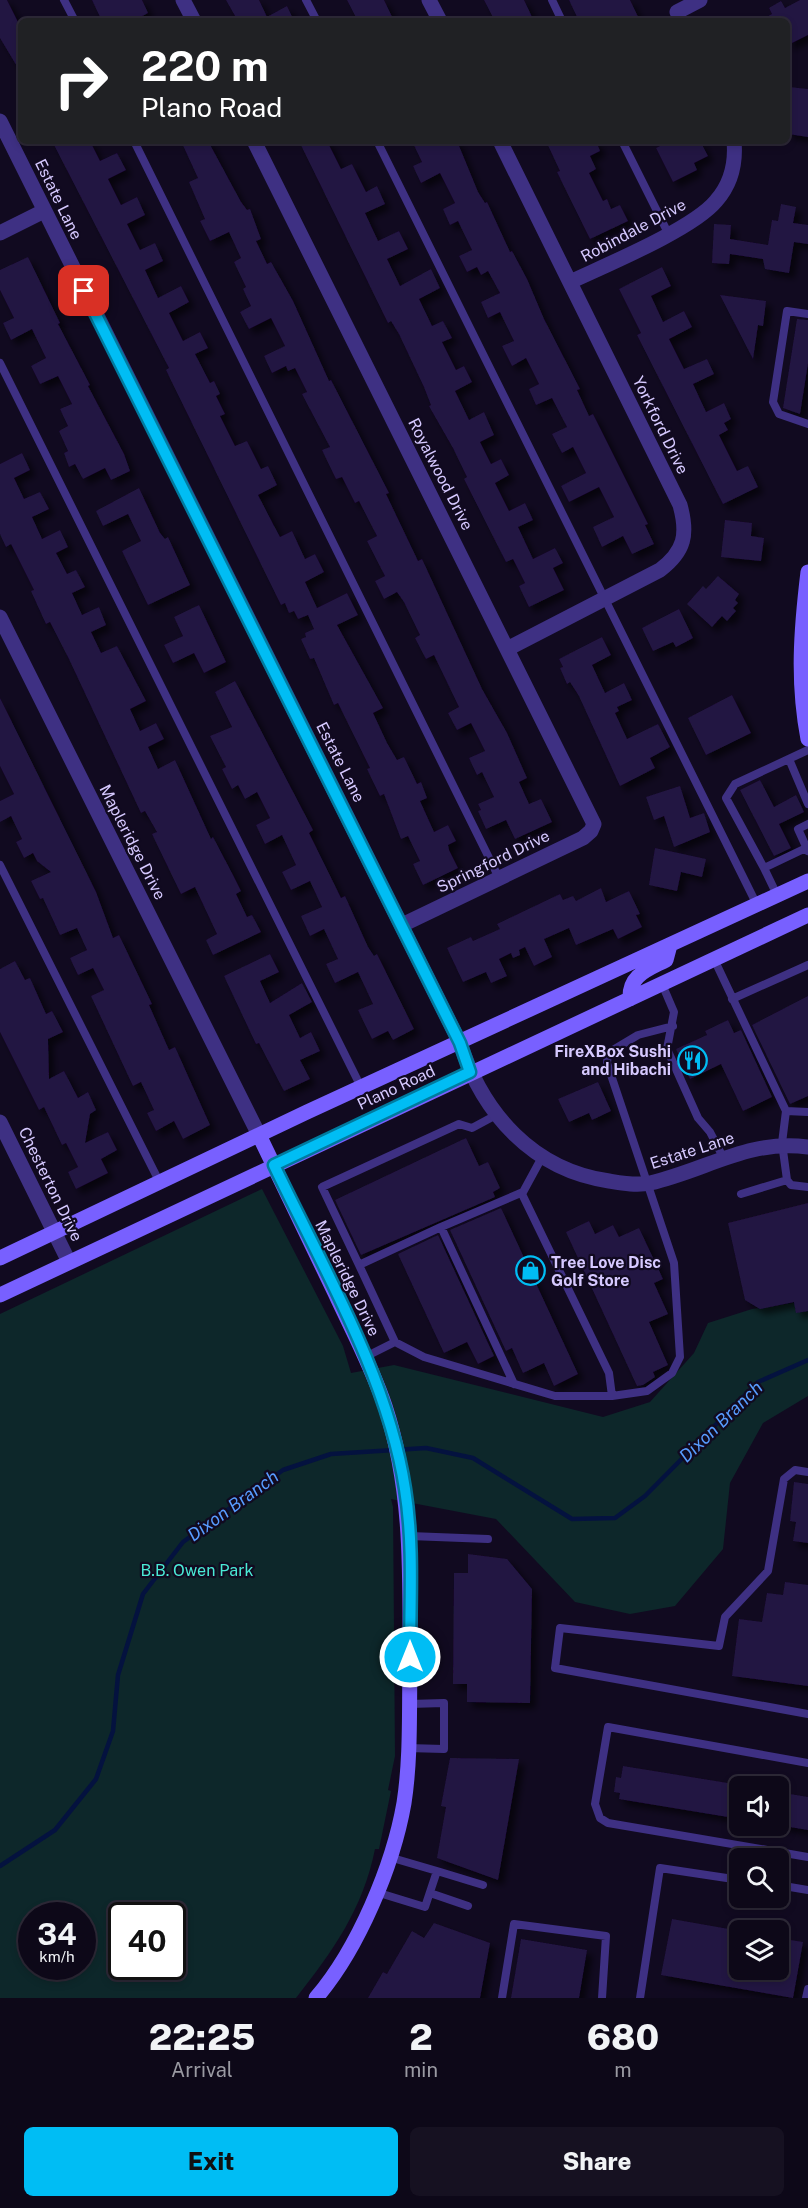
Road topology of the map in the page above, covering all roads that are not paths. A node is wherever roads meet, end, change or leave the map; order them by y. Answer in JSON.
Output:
{"nodes":[{"id":1,"x":64,"y":0,"type":"edge"},
{"id":2,"x":183,"y":0,"type":"edge"},
{"id":3,"x":306,"y":0,"type":"edge"},
{"id":4,"x":429,"y":0,"type":"edge"},
{"id":5,"x":552,"y":0,"type":"edge"},
{"id":6,"x":700,"y":0,"type":"edge"},
{"id":7,"x":676,"y":11,"type":"edge"},
{"id":8,"x":73,"y":18,"type":"edge"},
{"id":9,"x":192,"y":18,"type":"edge"},
{"id":10,"x":315,"y":18,"type":"edge"},
{"id":11,"x":438,"y":18,"type":"edge"},
{"id":12,"x":561,"y":18,"type":"edge"},
{"id":13,"x":0,"y":121,"type":"edge"},
{"id":14,"x":135,"y":144,"type":"edge"},
{"id":15,"x":256,"y":144,"type":"edge"},
{"id":16,"x":378,"y":144,"type":"edge"},
{"id":17,"x":501,"y":144,"type":"edge"},
{"id":18,"x":623,"y":144,"type":"edge"},
{"id":19,"x":734,"y":144,"type":"edge"},
{"id":20,"x":44,"y":211,"type":"junction"},
{"id":21,"x":0,"y":233,"type":"edge"},
{"id":22,"x":668,"y":234,"type":"junction"},
{"id":23,"x":570,"y":282,"type":"junction"},
{"id":24,"x":808,"y":314,"type":"edge"},
{"id":25,"x":0,"y":363,"type":"edge"},
{"id":26,"x":808,"y":424,"type":"edge"},
{"id":27,"x":808,"y":572,"type":"edge"},
{"id":28,"x":605,"y":598,"type":"junction"},
{"id":29,"x":806,"y":606,"type":"edge"},
{"id":30,"x":0,"y":617,"type":"edge"},
{"id":31,"x":509,"y":648,"type":"junction"},
{"id":32,"x":808,"y":739,"type":"edge"},
{"id":33,"x":808,"y":750,"type":"edge"},
{"id":34,"x":789,"y":759,"type":"junction"},
{"id":35,"x":808,"y":804,"type":"edge"},
{"id":36,"x":594,"y":824,"type":"joint"},
{"id":37,"x":808,"y":824,"type":"edge"},
{"id":38,"x":807,"y":849,"type":"edge"},
{"id":39,"x":0,"y":865,"type":"edge"},
{"id":40,"x":764,"y":868,"type":"junction"},
{"id":41,"x":499,"y":878,"type":"junction"},
{"id":42,"x":808,"y":880,"type":"edge"},
{"id":43,"x":777,"y":895,"type":"junction"},
{"id":44,"x":757,"y":905,"type":"junction"},
{"id":45,"x":808,"y":915,"type":"edge"},
{"id":46,"x":402,"y":925,"type":"junction"},
{"id":47,"x":670,"y":945,"type":"junction"},
{"id":48,"x":714,"y":959,"type":"junction"},
{"id":49,"x":808,"y":965,"type":"edge"},
{"id":50,"x":662,"y":984,"type":"junction"},
{"id":51,"x":630,"y":999,"type":"junction"},
{"id":52,"x":732,"y":999,"type":"junction"},
{"id":53,"x":672,"y":1026,"type":"junction"},
{"id":54,"x":460,"y":1043,"type":"junction"},
{"id":55,"x":470,"y":1072,"type":"junction"},
{"id":56,"x":361,"y":1087,"type":"junction"},
{"id":57,"x":786,"y":1111,"type":"junction"},
{"id":58,"x":808,"y":1112,"type":"edge"},
{"id":59,"x":498,"y":1114,"type":"junction"},
{"id":60,"x":0,"y":1122,"type":"edge"},
{"id":61,"x":259,"y":1135,"type":"junction"},
{"id":62,"x":782,"y":1143,"type":"junction"},
{"id":63,"x":808,"y":1147,"type":"edge"},
{"id":64,"x":541,"y":1159,"type":"junction"},
{"id":65,"x":724,"y":1159,"type":"junction"},
{"id":66,"x":274,"y":1165,"type":"junction"},
{"id":67,"x":787,"y":1180,"type":"junction"},
{"id":68,"x":159,"y":1181,"type":"junction"},
{"id":69,"x":646,"y":1184,"type":"junction"},
{"id":70,"x":808,"y":1187,"type":"edge"},
{"id":71,"x":523,"y":1192,"type":"junction"},
{"id":72,"x":741,"y":1194,"type":"dead end"},
{"id":73,"x":441,"y":1227,"type":"junction"},
{"id":74,"x":54,"y":1232,"type":"junction"},
{"id":75,"x":0,"y":1258,"type":"edge"},
{"id":76,"x":69,"y":1262,"type":"junction"},
{"id":77,"x":359,"y":1265,"type":"junction"},
{"id":78,"x":0,"y":1295,"type":"edge"},
{"id":79,"x":395,"y":1342,"type":"junction"},
{"id":80,"x":365,"y":1357,"type":"junction"},
{"id":81,"x":514,"y":1384,"type":"junction"},
{"id":82,"x":612,"y":1396,"type":"junction"},
{"id":83,"x":808,"y":1472,"type":"edge"},
{"id":84,"x":410,"y":1536,"type":"junction"},
{"id":85,"x":488,"y":1539,"type":"dead end"},
{"id":86,"x":409,"y":1704,"type":"junction"},
{"id":87,"x":808,"y":1714,"type":"edge"},
{"id":88,"x":408,"y":1748,"type":"junction"},
{"id":89,"x":808,"y":1763,"type":"edge"},
{"id":90,"x":389,"y":1857,"type":"junction"},
{"id":91,"x":808,"y":1857,"type":"edge"},
{"id":92,"x":437,"y":1871,"type":"junction"},
{"id":93,"x":729,"y":1878,"type":"edge"},
{"id":94,"x":483,"y":1885,"type":"dead end"},
{"id":95,"x":789,"y":1887,"type":"edge"},
{"id":96,"x":808,"y":1890,"type":"edge"},
{"id":97,"x":376,"y":1892,"type":"junction"},
{"id":98,"x":430,"y":1893,"type":"junction"},
{"id":99,"x":468,"y":1906,"type":"dead end"},
{"id":100,"x":808,"y":1989,"type":"edge"},
{"id":101,"x":316,"y":1998,"type":"edge"},
{"id":102,"x":502,"y":1998,"type":"edge"},
{"id":103,"x":602,"y":1998,"type":"edge"},
{"id":104,"x":640,"y":1998,"type":"edge"},
{"id":105,"x":806,"y":1998,"type":"edge"}],
"edges":[{"from":1,"to":8,"type":"lane"},
{"from":2,"to":9,"type":"street"},
{"from":3,"to":10,"type":"lane"},
{"from":4,"to":11,"type":"street"},
{"from":5,"to":12,"type":"lane"},
{"from":6,"to":7,"type":"street"},
{"from":13,"to":20,"type":"street","name":"Estate Lane"},
{"from":14,"to":41,"type":"lane"},
{"from":15,"to":31,"type":"street","name":"Royalwood Drive"},
{"from":16,"to":28,"type":"lane"},
{"from":17,"to":23,"type":"street","name":"Yorkford Drive"},
{"from":18,"to":22,"type":"lane"},
{"from":19,"to":22,"type":"street","name":"Robindale Drive"},
{"from":20,"to":21,"type":"street"},
{"from":20,"to":46,"type":"street","name":"Estate Lane"},
{"from":22,"to":23,"type":"street","name":"Robindale Drive"},
{"from":23,"to":28,"type":"street","name":"Yorkford Drive"},
{"from":24,"to":26,"type":"lane"},
{"from":25,"to":56,"type":"lane"},
{"from":27,"to":29,"type":"main road"},
{"from":28,"to":31,"type":"street","name":"Yorkford Drive"},
{"from":28,"to":44,"type":"lane"},
{"from":29,"to":32,"type":"main road"},
{"from":30,"to":61,"type":"street","name":"Mapleridge Drive"},
{"from":31,"to":36,"type":"street","name":"Royalwood Drive"},
{"from":33,"to":34,"type":"lane"},
{"from":34,"to":35,"type":"lane"},
{"from":34,"to":40,"type":"lane"},
{"from":36,"to":41,"type":"street","name":"Springford Drive"},
{"from":37,"to":38,"type":"lane"},
{"from":38,"to":40,"type":"lane"},
{"from":39,"to":68,"type":"lane"},
{"from":40,"to":43,"type":"lane"},
{"from":41,"to":46,"type":"street","name":"Springford Drive"},
{"from":42,"to":43,"type":"main road","name":"Plano Road"},
{"from":43,"to":44,"type":"main road","name":"Plano Road"},
{"from":44,"to":47,"type":"main road","name":"Plano Road"},
{"from":45,"to":48,"type":"main road","name":"Plano Road"},
{"from":46,"to":54,"type":"street","name":"Estate Lane"},
{"from":47,"to":51,"type":"main road"},
{"from":47,"to":54,"type":"main road","name":"Plano Road"},
{"from":48,"to":50,"type":"main road","name":"Plano Road"},
{"from":48,"to":52,"type":"lane"},
{"from":49,"to":52,"type":"lane"},
{"from":50,"to":51,"type":"main road","name":"Plano Road"},
{"from":50,"to":53,"type":"lane"},
{"from":51,"to":55,"type":"main road","name":"Plano Road"},
{"from":52,"to":57,"type":"lane"},
{"from":53,"to":65,"type":"lane"},
{"from":53,"to":69,"type":"lane"},
{"from":54,"to":55,"type":"street","name":"Estate Lane"},
{"from":54,"to":56,"type":"main road","name":"Plano Road"},
{"from":55,"to":59,"type":"street","name":"Estate Lane"},
{"from":55,"to":66,"type":"main road","name":"Plano Road"},
{"from":56,"to":61,"type":"main road","name":"Plano Road"},
{"from":57,"to":58,"type":"lane"},
{"from":57,"to":62,"type":"lane"},
{"from":59,"to":64,"type":"street","name":"Estate Lane"},
{"from":59,"to":77,"type":"lane"},
{"from":60,"to":74,"type":"street","name":"Chesterton Drive"},
{"from":61,"to":66,"type":"main road","name":"Mapleridge Drive"},
{"from":61,"to":68,"type":"main road","name":"Plano Road"},
{"from":62,"to":63,"type":"street","name":"Estate Lane"},
{"from":62,"to":65,"type":"street","name":"Estate Lane"},
{"from":62,"to":67,"type":"lane"},
{"from":64,"to":69,"type":"street","name":"Estate Lane"},
{"from":64,"to":71,"type":"lane"},
{"from":65,"to":69,"type":"street","name":"Estate Lane"},
{"from":66,"to":76,"type":"main road","name":"Plano Road"},
{"from":66,"to":80,"type":"main road","name":"Mapleridge Drive"},
{"from":67,"to":70,"type":"lane"},
{"from":67,"to":72,"type":"lane"},
{"from":68,"to":74,"type":"main road","name":"Plano Road"},
{"from":69,"to":82,"type":"lane"},
{"from":71,"to":73,"type":"lane"},
{"from":71,"to":82,"type":"lane"},
{"from":73,"to":77,"type":"lane"},
{"from":73,"to":81,"type":"lane"},
{"from":74,"to":75,"type":"main road","name":"Plano Road"},
{"from":74,"to":76,"type":"street","name":"Chesterton Drive"},
{"from":76,"to":78,"type":"main road","name":"Plano Road"},
{"from":77,"to":79,"type":"lane"},
{"from":79,"to":80,"type":"lane"},
{"from":79,"to":81,"type":"lane"},
{"from":80,"to":84,"type":"main road","name":"Mapleridge Drive"},
{"from":81,"to":82,"type":"lane"},
{"from":83,"to":87,"type":"lane"},
{"from":84,"to":85,"type":"lane"},
{"from":84,"to":86,"type":"main road","name":"Mapleridge Drive"},
{"from":86,"to":88,"type":"main road","name":"Mapleridge Drive"},
{"from":86,"to":88,"type":"lane"},
{"from":88,"to":90,"type":"main road","name":"Mapleridge Drive"},
{"from":89,"to":91,"type":"lane"},
{"from":90,"to":92,"type":"lane"},
{"from":90,"to":97,"type":"main road","name":"Mapleridge Drive"},
{"from":92,"to":94,"type":"lane"},
{"from":92,"to":98,"type":"lane"},
{"from":93,"to":104,"type":"lane"},
{"from":95,"to":96,"type":"lane"},
{"from":97,"to":98,"type":"lane"},
{"from":97,"to":101,"type":"main road","name":"Mapleridge Drive"},
{"from":98,"to":99,"type":"lane"},
{"from":100,"to":105,"type":"lane"},
{"from":102,"to":103,"type":"lane"}]}
